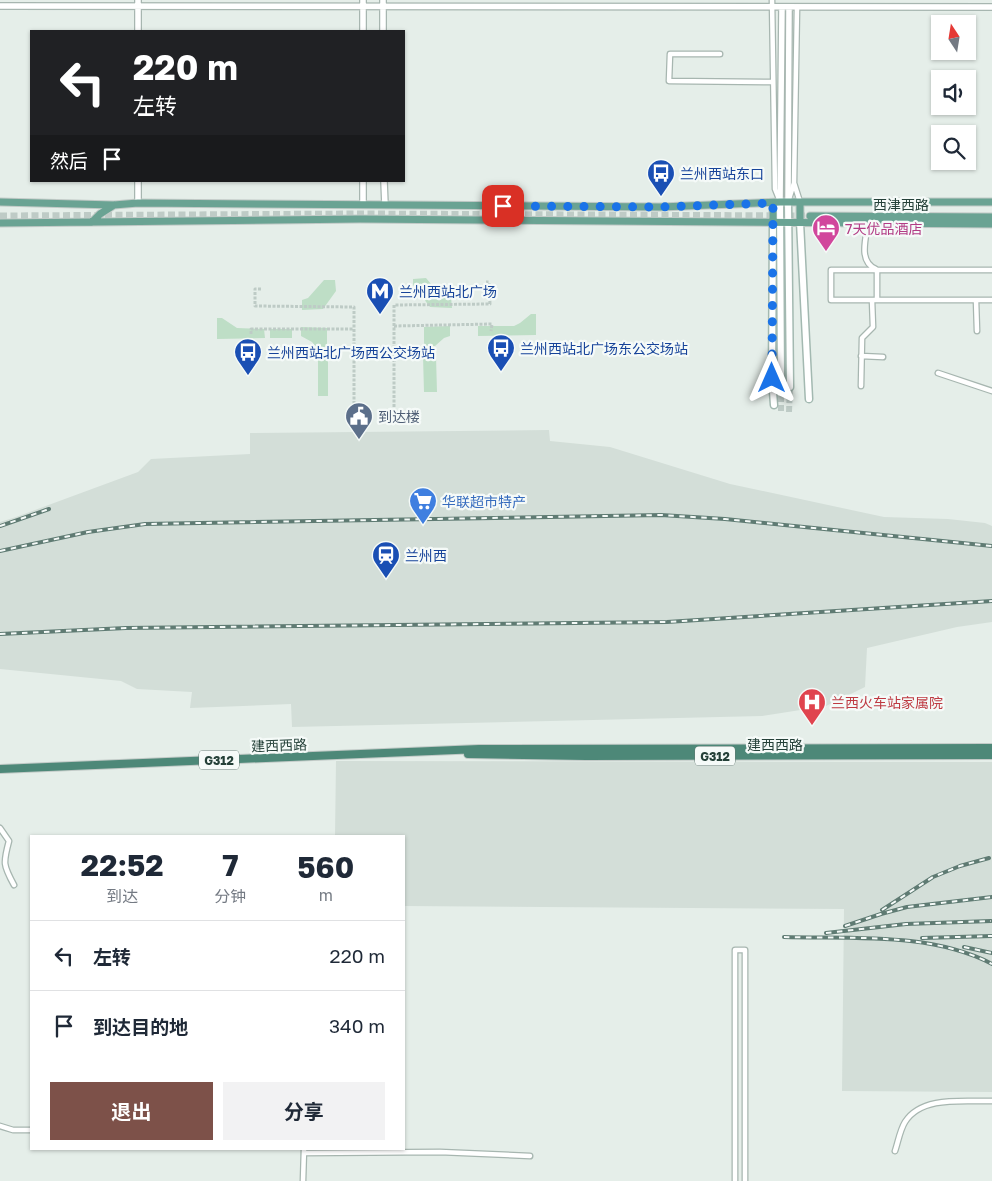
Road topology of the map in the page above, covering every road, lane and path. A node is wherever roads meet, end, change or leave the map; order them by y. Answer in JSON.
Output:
{"nodes":[{"id":1,"x":772,"y":0,"type":"edge"},
{"id":2,"x":138,"y":3,"type":"edge"},
{"id":3,"x":363,"y":3,"type":"edge"},
{"id":4,"x":383,"y":3,"type":"edge"},
{"id":5,"x":0,"y":6,"type":"edge"},
{"id":6,"x":772,"y":7,"type":"junction"},
{"id":7,"x":785,"y":7,"type":"junction"},
{"id":8,"x":797,"y":7,"type":"junction"},
{"id":9,"x":992,"y":7,"type":"edge"},
{"id":10,"x":138,"y":30,"type":"edge"},
{"id":11,"x":363,"y":30,"type":"edge"},
{"id":12,"x":383,"y":30,"type":"edge"},
{"id":13,"x":720,"y":54,"type":"dead end"},
{"id":14,"x":772,"y":82,"type":"junction"},
{"id":15,"x":138,"y":182,"type":"edge"},
{"id":16,"x":363,"y":182,"type":"edge"},
{"id":17,"x":384,"y":182,"type":"edge"},
{"id":18,"x":794,"y":183,"type":"junction"},
{"id":19,"x":0,"y":202,"type":"edge"},
{"id":20,"x":780,"y":202,"type":"junction"},
{"id":21,"x":800,"y":202,"type":"junction"},
{"id":22,"x":992,"y":202,"type":"edge"},
{"id":23,"x":138,"y":203,"type":"junction"},
{"id":24,"x":114,"y":205,"type":"junction"},
{"id":25,"x":363,"y":205,"type":"junction"},
{"id":26,"x":385,"y":205,"type":"junction"},
{"id":27,"x":992,"y":212,"type":"edge"},
{"id":28,"x":992,"y":217,"type":"edge"},
{"id":29,"x":92,"y":222,"type":"junction"},
{"id":30,"x":780,"y":222,"type":"junction"},
{"id":31,"x":800,"y":222,"type":"junction"},
{"id":32,"x":0,"y":223,"type":"edge"},
{"id":33,"x":868,"y":223,"type":"junction"},
{"id":34,"x":992,"y":224,"type":"edge"},
{"id":35,"x":877,"y":270,"type":"junction"},
{"id":36,"x":992,"y":270,"type":"edge"},
{"id":37,"x":875,"y":300,"type":"junction"},
{"id":38,"x":976,"y":300,"type":"junction"},
{"id":39,"x":992,"y":300,"type":"edge"},
{"id":40,"x":977,"y":331,"type":"dead end"},
{"id":41,"x":861,"y":356,"type":"junction"},
{"id":42,"x":883,"y":356,"type":"dead end"},
{"id":43,"x":938,"y":373,"type":"dead end"},
{"id":44,"x":782,"y":386,"type":"tunnel mouth"},
{"id":45,"x":790,"y":386,"type":"tunnel mouth"},
{"id":46,"x":861,"y":386,"type":"dead end"},
{"id":47,"x":992,"y":392,"type":"edge"},
{"id":48,"x":809,"y":399,"type":"dead end"},
{"id":49,"x":774,"y":405,"type":"dead end"},
{"id":50,"x":992,"y":748,"type":"edge"},
{"id":51,"x":439,"y":751,"type":"junction"},
{"id":52,"x":992,"y":755,"type":"edge"},
{"id":53,"x":0,"y":769,"type":"edge"},
{"id":54,"x":0,"y":828,"type":"edge"},
{"id":55,"x":14,"y":884,"type":"dead end"},
{"id":56,"x":735,"y":1080,"type":"junction"},
{"id":57,"x":744,"y":1080,"type":"junction"},
{"id":58,"x":992,"y":1101,"type":"edge"},
{"id":59,"x":0,"y":1126,"type":"edge"},
{"id":60,"x":30,"y":1130,"type":"edge"},
{"id":61,"x":304,"y":1151,"type":"edge"},
{"id":62,"x":895,"y":1151,"type":"dead end"},
{"id":63,"x":530,"y":1156,"type":"dead end"},
{"id":64,"x":303,"y":1181,"type":"edge"},
{"id":65,"x":735,"y":1181,"type":"edge"},
{"id":66,"x":745,"y":1181,"type":"edge"}],
"edges":[{"from":1,"to":6,"type":"street"},
{"from":2,"to":3,"type":"street"},
{"from":2,"to":5,"type":"street"},
{"from":2,"to":10,"type":"street"},
{"from":3,"to":4,"type":"street"},
{"from":3,"to":11,"type":"street"},
{"from":4,"to":6,"type":"street"},
{"from":4,"to":12,"type":"street"},
{"from":6,"to":7,"type":"street"},
{"from":6,"to":14,"type":"street"},
{"from":7,"to":8,"type":"street"},
{"from":7,"to":20,"type":"street"},
{"from":8,"to":9,"type":"street"},
{"from":8,"to":18,"type":"street"},
{"from":13,"to":14,"type":"street"},
{"from":14,"to":20,"type":"street"},
{"from":15,"to":23,"type":"street"},
{"from":16,"to":25,"type":"street"},
{"from":17,"to":26,"type":"street"},
{"from":18,"to":20,"type":"street"},
{"from":18,"to":21,"type":"street"},
{"from":19,"to":24,"type":"main road"},
{"from":20,"to":21,"type":"main road"},
{"from":20,"to":26,"type":"main road"},
{"from":20,"to":30,"type":"main road"},
{"from":20,"to":30,"type":"main road"},
{"from":21,"to":22,"type":"main road"},
{"from":21,"to":31,"type":"main road"},
{"from":23,"to":24,"type":"main road"},
{"from":23,"to":25,"type":"main road"},
{"from":24,"to":29,"type":"main road"},
{"from":25,"to":26,"type":"main road"},
{"from":27,"to":28,"type":"main road","name":"西津西路"},
{"from":29,"to":30,"type":"main road"},
{"from":29,"to":32,"type":"main road"},
{"from":30,"to":31,"type":"main road"},
{"from":30,"to":44,"type":"main road"},
{"from":30,"to":45,"type":"main road"},
{"from":30,"to":49,"type":"main road"},
{"from":31,"to":33,"type":"main road"},
{"from":31,"to":48,"type":"main road"},
{"from":33,"to":34,"type":"main road"},
{"from":33,"to":35,"type":"street"},
{"from":35,"to":36,"type":"street"},
{"from":35,"to":37,"type":"street"},
{"from":35,"to":37,"type":"street"},
{"from":37,"to":38,"type":"street"},
{"from":37,"to":41,"type":"street"},
{"from":38,"to":39,"type":"street"},
{"from":38,"to":40,"type":"street"},
{"from":41,"to":42,"type":"street"},
{"from":41,"to":46,"type":"street"},
{"from":43,"to":47,"type":"street"},
{"from":50,"to":51,"type":"highway","name":"建西西路","number":"G312"},
{"from":51,"to":52,"type":"highway","name":"建西西路","number":"G312"},
{"from":51,"to":53,"type":"highway","name":"建西西路","number":"G312"},
{"from":54,"to":55,"type":"street"},
{"from":56,"to":57,"type":"street"},
{"from":56,"to":57,"type":"street"},
{"from":56,"to":65,"type":"street"},
{"from":57,"to":66,"type":"street"},
{"from":58,"to":62,"type":"street"},
{"from":59,"to":60,"type":"street"},
{"from":61,"to":63,"type":"street"},
{"from":61,"to":64,"type":"street"}]}
